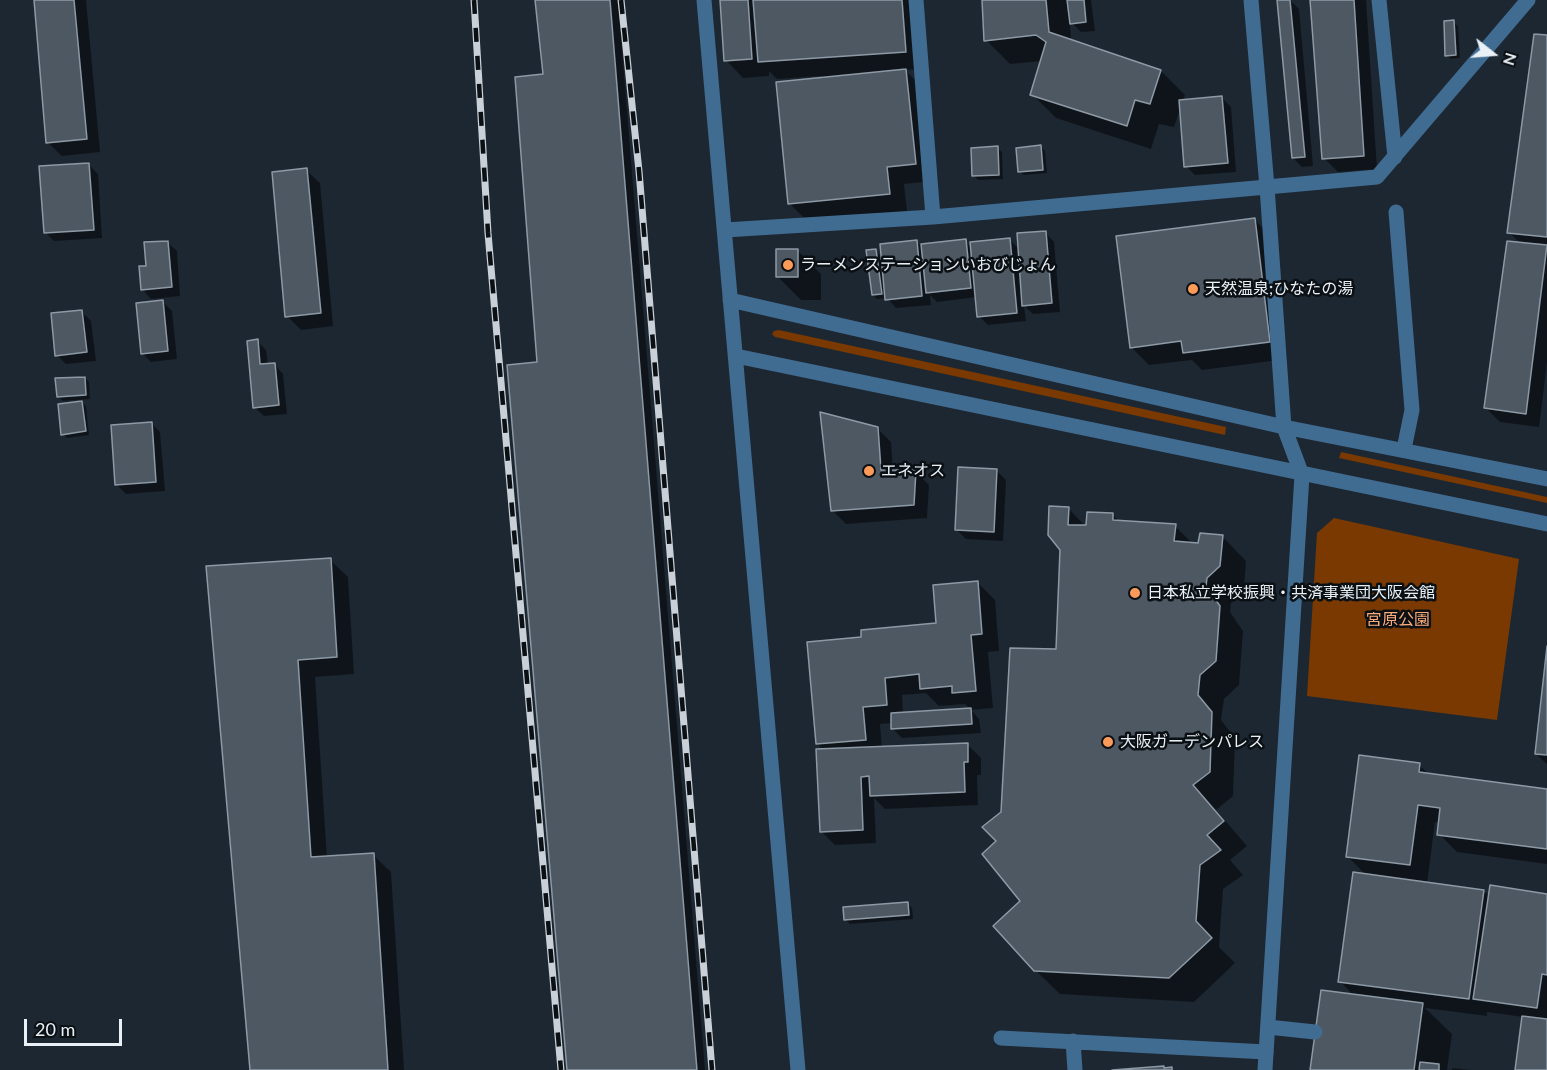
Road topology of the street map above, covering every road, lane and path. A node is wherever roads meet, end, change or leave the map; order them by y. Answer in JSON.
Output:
{"nodes":[{"id":1,"x":704,"y":0,"type":"edge"},
{"id":2,"x":916,"y":0,"type":"edge"},
{"id":3,"x":1251,"y":0,"type":"edge"},
{"id":4,"x":1379,"y":0,"type":"edge"},
{"id":5,"x":1528,"y":0,"type":"edge"},
{"id":6,"x":1395,"y":157,"type":"junction"},
{"id":7,"x":1267,"y":187,"type":"junction"},
{"id":8,"x":1396,"y":212,"type":"dead end"},
{"id":9,"x":933,"y":217,"type":"junction"},
{"id":10,"x":725,"y":230,"type":"junction"},
{"id":11,"x":730,"y":300,"type":"junction"},
{"id":12,"x":736,"y":356,"type":"junction"},
{"id":13,"x":1284,"y":427,"type":"junction"},
{"id":14,"x":1404,"y":450,"type":"junction"},
{"id":15,"x":1302,"y":475,"type":"junction"},
{"id":16,"x":1547,"y":479,"type":"edge"},
{"id":17,"x":1547,"y":524,"type":"edge"},
{"id":18,"x":1268,"y":1028,"type":"junction"},
{"id":19,"x":1315,"y":1032,"type":"dead end"},
{"id":20,"x":1001,"y":1038,"type":"dead end"},
{"id":21,"x":1073,"y":1041,"type":"junction"},
{"id":22,"x":1266,"y":1052,"type":"junction"},
{"id":23,"x":798,"y":1070,"type":"edge"},
{"id":24,"x":1075,"y":1070,"type":"edge"},
{"id":25,"x":1265,"y":1070,"type":"edge"}],
"edges":[{"from":1,"to":10,"type":"street"},
{"from":2,"to":9,"type":"street"},
{"from":3,"to":7,"type":"street"},
{"from":4,"to":6,"type":"street"},
{"from":5,"to":6,"type":"street"},
{"from":6,"to":7,"type":"street"},
{"from":7,"to":9,"type":"street"},
{"from":7,"to":13,"type":"street"},
{"from":8,"to":14,"type":"street"},
{"from":9,"to":10,"type":"street"},
{"from":10,"to":11,"type":"street"},
{"from":11,"to":12,"type":"street"},
{"from":11,"to":13,"type":"street"},
{"from":12,"to":15,"type":"street"},
{"from":12,"to":23,"type":"street"},
{"from":13,"to":14,"type":"street"},
{"from":13,"to":15,"type":"street"},
{"from":14,"to":16,"type":"street"},
{"from":15,"to":17,"type":"street"},
{"from":15,"to":18,"type":"street"},
{"from":18,"to":19,"type":"street"},
{"from":18,"to":22,"type":"street"},
{"from":20,"to":21,"type":"street"},
{"from":21,"to":22,"type":"street"},
{"from":21,"to":24,"type":"street"},
{"from":22,"to":25,"type":"street"}]}
